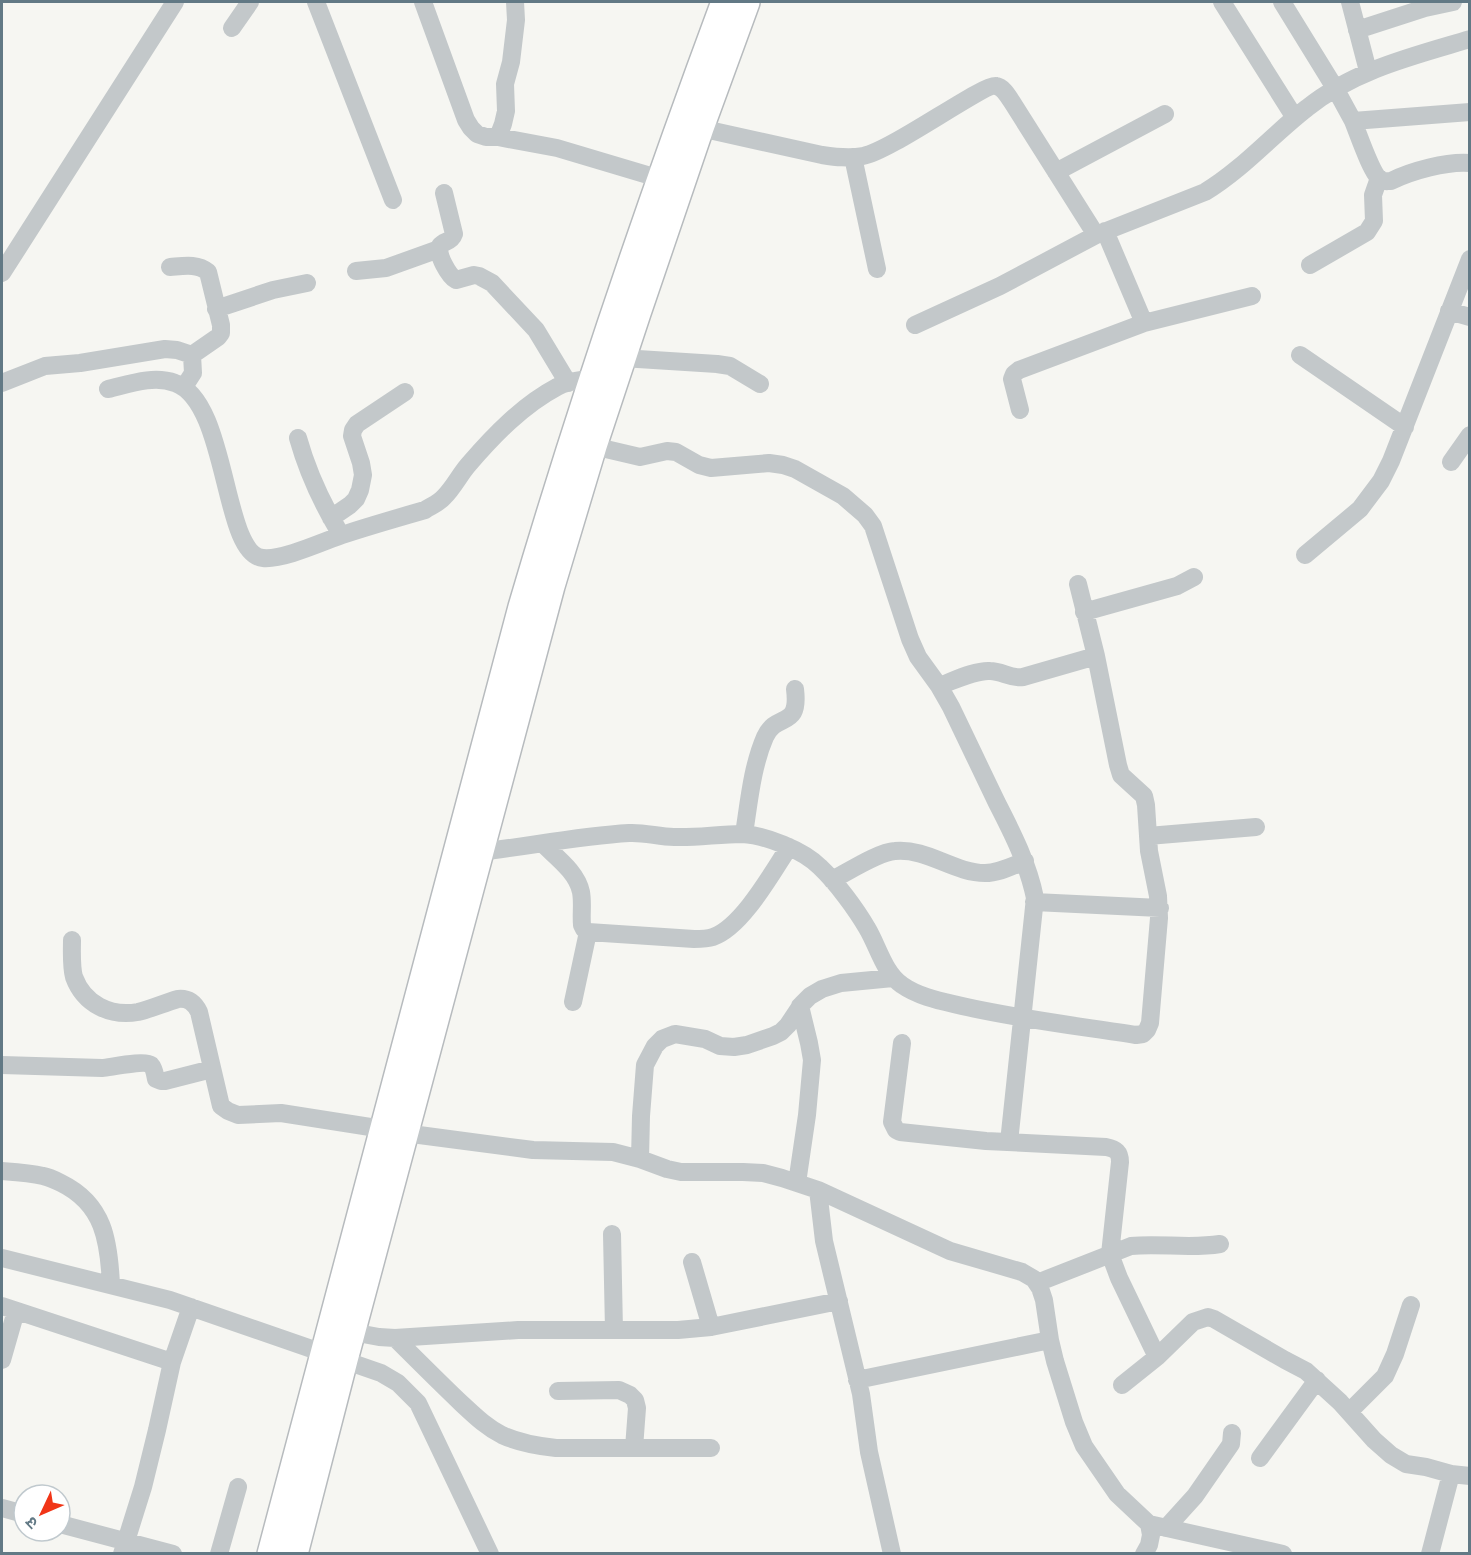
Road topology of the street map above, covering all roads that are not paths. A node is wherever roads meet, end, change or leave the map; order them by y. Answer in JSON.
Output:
{"nodes":[{"id":1,"x":175,"y":2,"type":"edge"},
{"id":2,"x":250,"y":2,"type":"edge"},
{"id":3,"x":316,"y":2,"type":"edge"},
{"id":4,"x":423,"y":2,"type":"edge"},
{"id":5,"x":516,"y":2,"type":"edge"},
{"id":6,"x":725,"y":2,"type":"edge"},
{"id":7,"x":746,"y":2,"type":"edge"},
{"id":8,"x":1222,"y":2,"type":"edge"},
{"id":9,"x":1282,"y":2,"type":"edge"},
{"id":10,"x":1350,"y":2,"type":"edge"},
{"id":11,"x":1453,"y":2,"type":"edge"},
{"id":12,"x":232,"y":28,"type":"dead end"},
{"id":13,"x":1357,"y":30,"type":"junction"},
{"id":14,"x":1470,"y":39,"type":"edge"},
{"id":15,"x":1368,"y":72,"type":"junction"},
{"id":16,"x":1335,"y":88,"type":"junction"},
{"id":17,"x":1470,"y":112,"type":"edge"},
{"id":18,"x":1166,"y":114,"type":"dead end"},
{"id":19,"x":1295,"y":118,"type":"junction"},
{"id":20,"x":1353,"y":121,"type":"junction"},
{"id":21,"x":700,"y":128,"type":"junction"},
{"id":22,"x":498,"y":136,"type":"junction"},
{"id":23,"x":853,"y":157,"type":"junction"},
{"id":24,"x":1470,"y":163,"type":"edge"},
{"id":25,"x":1056,"y":172,"type":"junction"},
{"id":26,"x":1378,"y":178,"type":"junction"},
{"id":27,"x":661,"y":179,"type":"junction"},
{"id":28,"x":444,"y":193,"type":"dead end"},
{"id":29,"x":393,"y":200,"type":"dead end"},
{"id":30,"x":1100,"y":233,"type":"junction"},
{"id":31,"x":439,"y":249,"type":"junction"},
{"id":32,"x":1470,"y":259,"type":"edge"},
{"id":33,"x":1310,"y":265,"type":"dead end"},
{"id":34,"x":170,"y":267,"type":"dead end"},
{"id":35,"x":877,"y":268,"type":"dead end"},
{"id":36,"x":356,"y":271,"type":"dead end"},
{"id":37,"x":2,"y":273,"type":"edge"},
{"id":38,"x":307,"y":283,"type":"dead end"},
{"id":39,"x":1252,"y":296,"type":"dead end"},
{"id":40,"x":216,"y":309,"type":"junction"},
{"id":41,"x":1449,"y":311,"type":"junction"},
{"id":42,"x":1470,"y":317,"type":"edge"},
{"id":43,"x":1144,"y":324,"type":"junction"},
{"id":44,"x":915,"y":325,"type":"dead end"},
{"id":45,"x":192,"y":355,"type":"junction"},
{"id":46,"x":1300,"y":355,"type":"dead end"},
{"id":47,"x":622,"y":358,"type":"junction"},
{"id":48,"x":580,"y":380,"type":"junction"},
{"id":49,"x":2,"y":383,"type":"edge"},
{"id":50,"x":760,"y":384,"type":"dead end"},
{"id":51,"x":184,"y":387,"type":"junction"},
{"id":52,"x":108,"y":389,"type":"dead end"},
{"id":53,"x":405,"y":392,"type":"dead end"},
{"id":54,"x":1020,"y":410,"type":"dead end"},
{"id":55,"x":1405,"y":427,"type":"junction"},
{"id":56,"x":1470,"y":435,"type":"edge"},
{"id":57,"x":298,"y":438,"type":"dead end"},
{"id":58,"x":594,"y":446,"type":"junction"},
{"id":59,"x":1451,"y":462,"type":"dead end"},
{"id":60,"x":331,"y":518,"type":"junction"},
{"id":61,"x":341,"y":535,"type":"junction"},
{"id":62,"x":1305,"y":555,"type":"dead end"},
{"id":63,"x":1194,"y":577,"type":"dead end"},
{"id":64,"x":1078,"y":584,"type":"dead end"},
{"id":65,"x":1084,"y":612,"type":"junction"},
{"id":66,"x":1096,"y":656,"type":"junction"},
{"id":67,"x":939,"y":686,"type":"junction"},
{"id":68,"x":795,"y":689,"type":"dead end"},
{"id":69,"x":1256,"y":827,"type":"dead end"},
{"id":70,"x":744,"y":834,"type":"junction"},
{"id":71,"x":1148,"y":836,"type":"junction"},
{"id":72,"x":543,"y":844,"type":"junction"},
{"id":73,"x":789,"y":847,"type":"junction"},
{"id":74,"x":480,"y":852,"type":"junction"},
{"id":75,"x":1025,"y":861,"type":"junction"},
{"id":76,"x":832,"y":880,"type":"junction"},
{"id":77,"x":1034,"y":902,"type":"junction"},
{"id":78,"x":1160,"y":908,"type":"junction"},
{"id":79,"x":588,"y":932,"type":"junction"},
{"id":80,"x":72,"y":940,"type":"dead end"},
{"id":81,"x":893,"y":978,"type":"junction"},
{"id":82,"x":573,"y":1002,"type":"dead end"},
{"id":83,"x":800,"y":1006,"type":"junction"},
{"id":84,"x":1022,"y":1018,"type":"junction"},
{"id":85,"x":902,"y":1043,"type":"dead end"},
{"id":86,"x":2,"y":1065,"type":"edge"},
{"id":87,"x":212,"y":1069,"type":"junction"},
{"id":88,"x":394,"y":1131,"type":"junction"},
{"id":89,"x":1009,"y":1142,"type":"junction"},
{"id":90,"x":640,"y":1159,"type":"junction"},
{"id":91,"x":2,"y":1171,"type":"edge"},
{"id":92,"x":797,"y":1183,"type":"junction"},
{"id":93,"x":818,"y":1190,"type":"junction"},
{"id":94,"x":612,"y":1233,"type":"dead end"},
{"id":95,"x":1220,"y":1244,"type":"dead end"},
{"id":96,"x":1110,"y":1254,"type":"junction"},
{"id":97,"x":2,"y":1258,"type":"edge"},
{"id":98,"x":692,"y":1262,"type":"dead end"},
{"id":99,"x":1037,"y":1283,"type":"junction"},
{"id":100,"x":111,"y":1285,"type":"junction"},
{"id":101,"x":838,"y":1301,"type":"junction"},
{"id":102,"x":1411,"y":1305,"type":"dead end"},
{"id":103,"x":191,"y":1307,"type":"junction"},
{"id":104,"x":8,"y":1308,"type":"edge"},
{"id":105,"x":711,"y":1327,"type":"junction"},
{"id":106,"x":614,"y":1330,"type":"junction"},
{"id":107,"x":352,"y":1332,"type":"junction"},
{"id":108,"x":395,"y":1338,"type":"junction"},
{"id":109,"x":1050,"y":1340,"type":"junction"},
{"id":110,"x":334,"y":1356,"type":"junction"},
{"id":111,"x":1157,"y":1357,"type":"junction"},
{"id":112,"x":2,"y":1360,"type":"edge"},
{"id":113,"x":172,"y":1362,"type":"junction"},
{"id":114,"x":858,"y":1380,"type":"junction"},
{"id":115,"x":1317,"y":1380,"type":"junction"},
{"id":116,"x":1122,"y":1385,"type":"dead end"},
{"id":117,"x":558,"y":1390,"type":"dead end"},
{"id":118,"x":1350,"y":1412,"type":"junction"},
{"id":119,"x":1232,"y":1433,"type":"dead end"},
{"id":120,"x":634,"y":1448,"type":"junction"},
{"id":121,"x":711,"y":1448,"type":"dead end"},
{"id":122,"x":1260,"y":1458,"type":"dead end"},
{"id":123,"x":1451,"y":1474,"type":"junction"},
{"id":124,"x":1470,"y":1476,"type":"edge"},
{"id":125,"x":238,"y":1487,"type":"dead end"},
{"id":126,"x":1158,"y":1526,"type":"junction"},
{"id":127,"x":72,"y":1529,"type":"edge"},
{"id":128,"x":123,"y":1548,"type":"edge"},
{"id":129,"x":172,"y":1554,"type":"edge"},
{"id":130,"x":219,"y":1554,"type":"edge"},
{"id":131,"x":271,"y":1554,"type":"edge"},
{"id":132,"x":294,"y":1554,"type":"edge"},
{"id":133,"x":490,"y":1554,"type":"edge"},
{"id":134,"x":892,"y":1554,"type":"edge"},
{"id":135,"x":1144,"y":1554,"type":"edge"},
{"id":136,"x":1283,"y":1554,"type":"edge"},
{"id":137,"x":1430,"y":1554,"type":"edge"}],
"edges":[{"from":1,"to":37,"type":"street"},
{"from":2,"to":12,"type":"street"},
{"from":3,"to":29,"type":"street"},
{"from":4,"to":22,"type":"street"},
{"from":5,"to":22,"type":"street"},
{"from":6,"to":27,"type":"highway"},
{"from":7,"to":21,"type":"highway"},
{"from":8,"to":19,"type":"street"},
{"from":9,"to":16,"type":"street"},
{"from":10,"to":13,"type":"street"},
{"from":11,"to":13,"type":"street"},
{"from":13,"to":15,"type":"street"},
{"from":14,"to":15,"type":"street"},
{"from":15,"to":16,"type":"street"},
{"from":16,"to":19,"type":"street"},
{"from":16,"to":20,"type":"street"},
{"from":17,"to":20,"type":"street"},
{"from":18,"to":25,"type":"street"},
{"from":19,"to":30,"type":"street"},
{"from":20,"to":26,"type":"street"},
{"from":21,"to":23,"type":"street"},
{"from":21,"to":47,"type":"highway"},
{"from":22,"to":27,"type":"street"},
{"from":23,"to":25,"type":"street"},
{"from":23,"to":35,"type":"street"},
{"from":24,"to":26,"type":"street"},
{"from":25,"to":30,"type":"street"},
{"from":26,"to":33,"type":"street"},
{"from":27,"to":48,"type":"highway"},
{"from":28,"to":31,"type":"street"},
{"from":30,"to":43,"type":"street"},
{"from":30,"to":44,"type":"street"},
{"from":31,"to":36,"type":"street"},
{"from":31,"to":48,"type":"street"},
{"from":32,"to":41,"type":"street"},
{"from":34,"to":40,"type":"street"},
{"from":38,"to":40,"type":"street"},
{"from":39,"to":43,"type":"street"},
{"from":40,"to":45,"type":"street"},
{"from":41,"to":42,"type":"street"},
{"from":41,"to":55,"type":"street"},
{"from":43,"to":54,"type":"street"},
{"from":45,"to":49,"type":"street"},
{"from":45,"to":51,"type":"street"},
{"from":46,"to":55,"type":"street"},
{"from":47,"to":50,"type":"street"},
{"from":47,"to":58,"type":"highway"},
{"from":48,"to":61,"type":"street"},
{"from":48,"to":88,"type":"highway"},
{"from":51,"to":52,"type":"street"},
{"from":51,"to":61,"type":"street"},
{"from":53,"to":60,"type":"street"},
{"from":55,"to":62,"type":"street"},
{"from":56,"to":59,"type":"street"},
{"from":57,"to":60,"type":"street"},
{"from":58,"to":67,"type":"street"},
{"from":58,"to":74,"type":"highway"},
{"from":60,"to":61,"type":"street"},
{"from":63,"to":65,"type":"street"},
{"from":64,"to":65,"type":"street"},
{"from":65,"to":66,"type":"street"},
{"from":66,"to":67,"type":"street"},
{"from":66,"to":71,"type":"street"},
{"from":67,"to":75,"type":"street"},
{"from":68,"to":70,"type":"street"},
{"from":69,"to":71,"type":"street"},
{"from":70,"to":72,"type":"street"},
{"from":70,"to":73,"type":"street"},
{"from":71,"to":78,"type":"street"},
{"from":72,"to":74,"type":"street"},
{"from":72,"to":79,"type":"street"},
{"from":73,"to":76,"type":"street"},
{"from":73,"to":79,"type":"street"},
{"from":74,"to":88,"type":"highway"},
{"from":75,"to":76,"type":"street"},
{"from":75,"to":77,"type":"street"},
{"from":76,"to":81,"type":"street"},
{"from":77,"to":78,"type":"street"},
{"from":77,"to":84,"type":"street"},
{"from":78,"to":84,"type":"street"},
{"from":79,"to":82,"type":"street"},
{"from":80,"to":87,"type":"street"},
{"from":81,"to":83,"type":"street"},
{"from":81,"to":84,"type":"street"},
{"from":83,"to":90,"type":"street"},
{"from":83,"to":92,"type":"street"},
{"from":84,"to":89,"type":"street"},
{"from":85,"to":89,"type":"street"},
{"from":86,"to":87,"type":"street"},
{"from":87,"to":88,"type":"street"},
{"from":88,"to":90,"type":"street"},
{"from":88,"to":107,"type":"highway"},
{"from":88,"to":110,"type":"highway"},
{"from":89,"to":96,"type":"street"},
{"from":90,"to":92,"type":"street"},
{"from":91,"to":100,"type":"street"},
{"from":92,"to":93,"type":"street"},
{"from":93,"to":99,"type":"street"},
{"from":93,"to":101,"type":"street"},
{"from":94,"to":106,"type":"street"},
{"from":95,"to":96,"type":"street"},
{"from":96,"to":99,"type":"street"},
{"from":96,"to":111,"type":"street"},
{"from":97,"to":100,"type":"street"},
{"from":98,"to":105,"type":"street"},
{"from":99,"to":109,"type":"street"},
{"from":100,"to":103,"type":"street"},
{"from":101,"to":105,"type":"street"},
{"from":101,"to":114,"type":"street"},
{"from":102,"to":118,"type":"street"},
{"from":103,"to":110,"type":"street"},
{"from":103,"to":113,"type":"street"},
{"from":104,"to":112,"type":"street"},
{"from":104,"to":113,"type":"street"},
{"from":105,"to":106,"type":"street"},
{"from":106,"to":108,"type":"street"},
{"from":107,"to":108,"type":"street"},
{"from":107,"to":110,"type":"highway"},
{"from":108,"to":120,"type":"street"},
{"from":109,"to":114,"type":"street"},
{"from":109,"to":126,"type":"street"},
{"from":110,"to":131,"type":"highway"},
{"from":110,"to":132,"type":"highway"},
{"from":110,"to":133,"type":"street"},
{"from":111,"to":115,"type":"street"},
{"from":111,"to":116,"type":"street"},
{"from":113,"to":128,"type":"street"},
{"from":114,"to":134,"type":"street"},
{"from":115,"to":118,"type":"street"},
{"from":115,"to":122,"type":"street"},
{"from":117,"to":120,"type":"street"},
{"from":118,"to":123,"type":"street"},
{"from":119,"to":126,"type":"street"},
{"from":120,"to":121,"type":"street"},
{"from":123,"to":124,"type":"street"},
{"from":123,"to":137,"type":"street"},
{"from":125,"to":130,"type":"street"},
{"from":126,"to":135,"type":"street"},
{"from":126,"to":136,"type":"street"},
{"from":127,"to":128,"type":"street"},
{"from":128,"to":129,"type":"street"}]}
